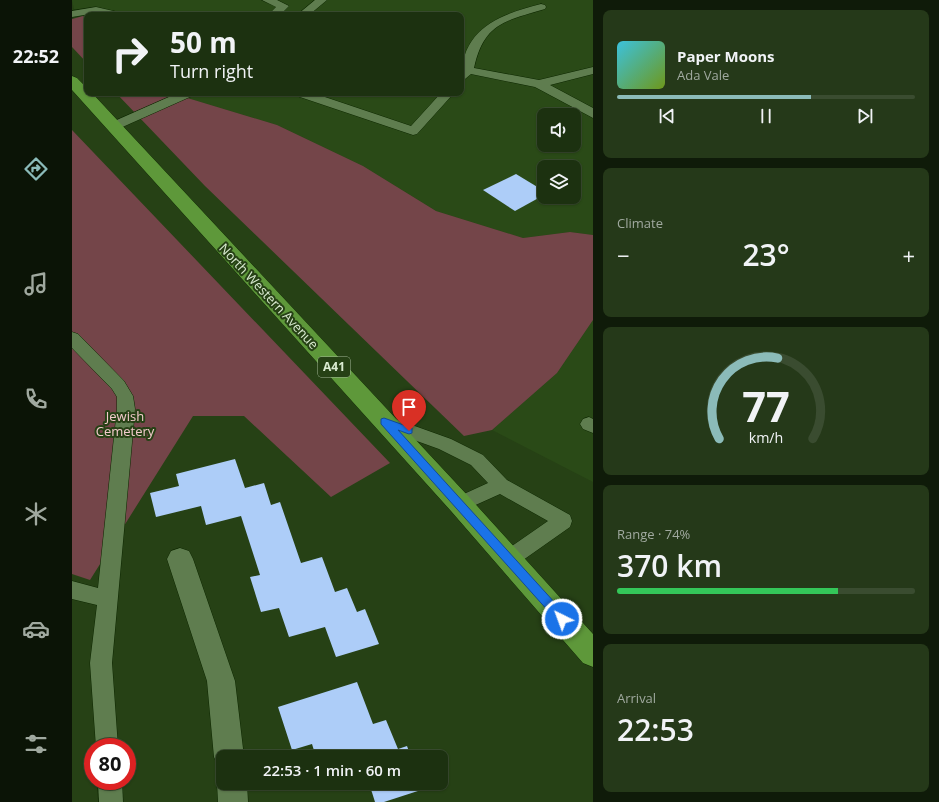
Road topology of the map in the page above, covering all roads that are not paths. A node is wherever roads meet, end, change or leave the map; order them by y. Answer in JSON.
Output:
{"nodes":[{"id":1,"x":267,"y":0,"type":"edge"},
{"id":2,"x":322,"y":0,"type":"edge"},
{"id":3,"x":288,"y":3,"type":"edge"},
{"id":4,"x":541,"y":8,"type":"dead end"},
{"id":5,"x":84,"y":12,"type":"edge"},
{"id":6,"x":84,"y":12,"type":"edge"},
{"id":7,"x":105,"y":12,"type":"edge"},
{"id":8,"x":277,"y":12,"type":"edge"},
{"id":9,"x":306,"y":12,"type":"edge"},
{"id":10,"x":72,"y":14,"type":"edge"},
{"id":11,"x":593,"y":70,"type":"edge"},
{"id":12,"x":464,"y":74,"type":"edge"},
{"id":13,"x":72,"y":81,"type":"edge"},
{"id":14,"x":539,"y":84,"type":"junction"},
{"id":15,"x":84,"y":94,"type":"edge"},
{"id":16,"x":86,"y":96,"type":"edge"},
{"id":17,"x":181,"y":96,"type":"edge"},
{"id":18,"x":310,"y":96,"type":"edge"},
{"id":19,"x":445,"y":96,"type":"edge"},
{"id":20,"x":593,"y":114,"type":"edge"},
{"id":21,"x":114,"y":126,"type":"junction"},
{"id":22,"x":72,"y":338,"type":"edge"},
{"id":23,"x":384,"y":422,"type":"junction"},
{"id":24,"x":501,"y":485,"type":"junction"},
{"id":25,"x":460,"y":504,"type":"junction"},
{"id":26,"x":180,"y":559,"type":"dead end"},
{"id":27,"x":510,"y":560,"type":"junction"},
{"id":28,"x":72,"y":590,"type":"edge"},
{"id":29,"x":108,"y":599,"type":"junction"},
{"id":30,"x":593,"y":654,"type":"edge"},
{"id":31,"x":106,"y":738,"type":"edge"},
{"id":32,"x":228,"y":750,"type":"edge"},
{"id":33,"x":110,"y":790,"type":"edge"},
{"id":34,"x":232,"y":790,"type":"edge"},
{"id":35,"x":111,"y":802,"type":"edge"},
{"id":36,"x":233,"y":802,"type":"edge"}],
"edges":[{"from":1,"to":3,"type":"lane"},
{"from":2,"to":9,"type":"lane"},
{"from":3,"to":8,"type":"lane"},
{"from":4,"to":12,"type":"lane"},
{"from":5,"to":10,"type":"lane"},
{"from":6,"to":7,"type":"lane"},
{"from":11,"to":14,"type":"lane"},
{"from":12,"to":14,"type":"lane"},
{"from":13,"to":15,"type":"highway","name":"North Western Avenue","number":"A41"},
{"from":14,"to":20,"type":"lane"},
{"from":16,"to":21,"type":"highway","name":"North Western Avenue","number":"A41"},
{"from":17,"to":21,"type":"lane"},
{"from":18,"to":19,"type":"lane"},
{"from":21,"to":23,"type":"highway","name":"North Western Avenue","number":"A41"},
{"from":22,"to":29,"type":"lane"},
{"from":23,"to":24,"type":"lane"},
{"from":23,"to":25,"type":"highway","name":"North Western Avenue","number":"A41"},
{"from":24,"to":25,"type":"lane"},
{"from":24,"to":27,"type":"lane"},
{"from":25,"to":27,"type":"highway","name":"North Western Avenue","number":"A41"},
{"from":26,"to":32,"type":"street"},
{"from":27,"to":30,"type":"highway","name":"North Western Avenue","number":"A41"},
{"from":28,"to":29,"type":"lane"},
{"from":29,"to":31,"type":"lane"},
{"from":33,"to":35,"type":"lane"},
{"from":34,"to":36,"type":"street"}]}
